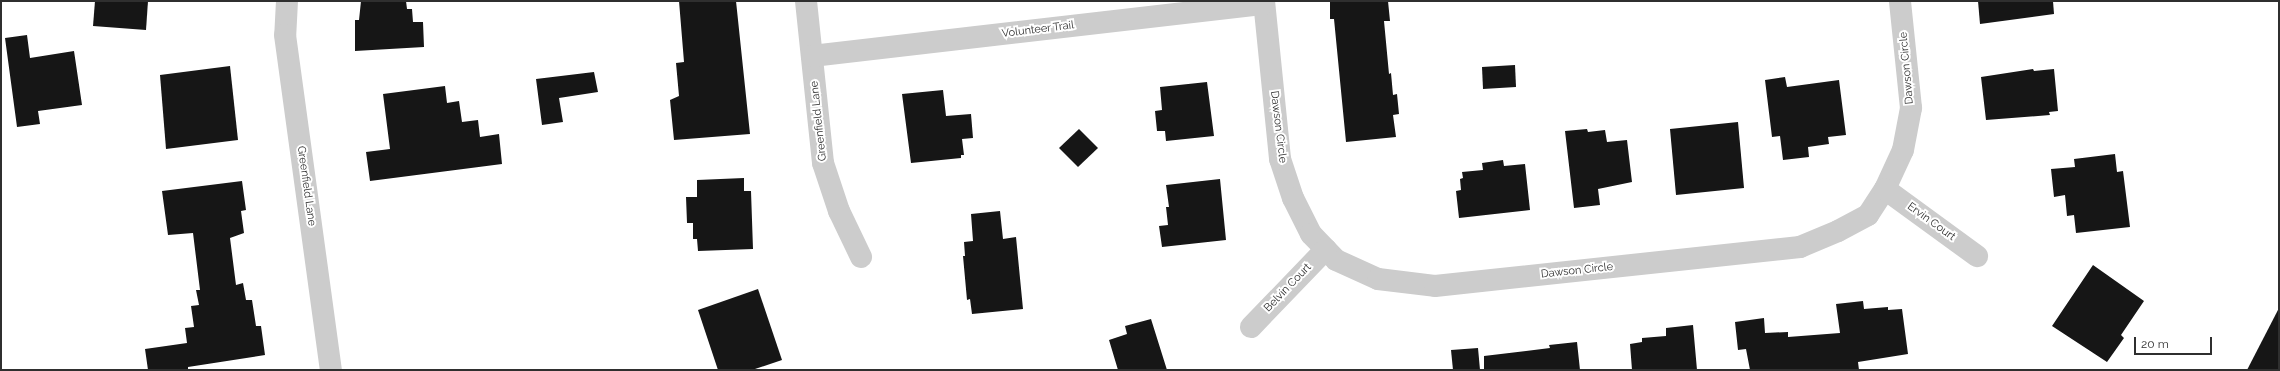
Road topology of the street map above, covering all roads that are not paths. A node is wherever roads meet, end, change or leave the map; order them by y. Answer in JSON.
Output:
{"nodes":[{"id":1,"x":287,"y":1,"type":"edge"},
{"id":2,"x":806,"y":1,"type":"edge"},
{"id":3,"x":1900,"y":1,"type":"edge"},
{"id":4,"x":1264,"y":2,"type":"edge"},
{"id":5,"x":812,"y":56,"type":"junction"},
{"id":6,"x":1885,"y":189,"type":"junction"},
{"id":7,"x":1326,"y":249,"type":"junction"},
{"id":8,"x":1977,"y":256,"type":"dead end"},
{"id":9,"x":861,"y":257,"type":"dead end"},
{"id":10,"x":1251,"y":327,"type":"dead end"},
{"id":11,"x":331,"y":370,"type":"edge"}],
"edges":[{"from":1,"to":11,"type":"street","name":"Greenfield Lane"},
{"from":2,"to":5,"type":"street","name":"Greenfield Lane"},
{"from":3,"to":6,"type":"street","name":"Dawson Circle"},
{"from":4,"to":5,"type":"street","name":"Volunteer Trail"},
{"from":4,"to":7,"type":"street","name":"Dawson Circle"},
{"from":5,"to":9,"type":"street","name":"Greenfield Lane"},
{"from":6,"to":7,"type":"street","name":"Dawson Circle"},
{"from":6,"to":8,"type":"street","name":"Ervin Court"},
{"from":7,"to":10,"type":"street","name":"Belvin Court"}]}
